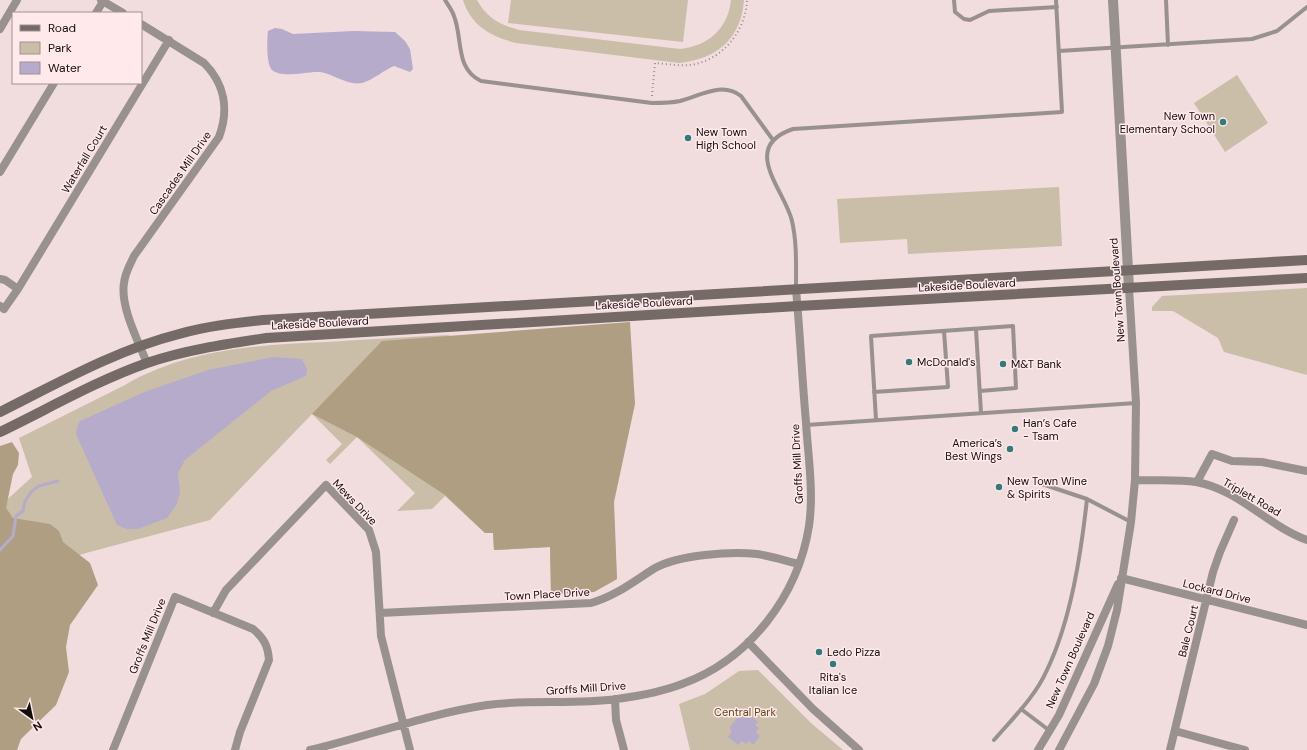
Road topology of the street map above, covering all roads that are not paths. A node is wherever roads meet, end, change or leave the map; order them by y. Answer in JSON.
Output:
{"nodes":[{"id":1,"x":18,"y":0,"type":"edge"},
{"id":2,"x":103,"y":0,"type":"edge"},
{"id":3,"x":445,"y":0,"type":"edge"},
{"id":4,"x":954,"y":0,"type":"edge"},
{"id":5,"x":1056,"y":0,"type":"edge"},
{"id":6,"x":1113,"y":0,"type":"edge"},
{"id":7,"x":1166,"y":0,"type":"edge"},
{"id":8,"x":1057,"y":7,"type":"junction"},
{"id":9,"x":1307,"y":7,"type":"edge"},
{"id":10,"x":97,"y":12,"type":"edge"},
{"id":11,"x":121,"y":12,"type":"edge"},
{"id":12,"x":142,"y":25,"type":"edge"},
{"id":13,"x":0,"y":29,"type":"edge"},
{"id":14,"x":169,"y":40,"type":"junction"},
{"id":15,"x":1168,"y":44,"type":"junction"},
{"id":16,"x":1115,"y":48,"type":"junction"},
{"id":17,"x":1059,"y":51,"type":"junction"},
{"id":18,"x":53,"y":84,"type":"edge"},
{"id":19,"x":773,"y":140,"type":"junction"},
{"id":20,"x":0,"y":172,"type":"edge"},
{"id":21,"x":1307,"y":260,"type":"edge"},
{"id":22,"x":1127,"y":270,"type":"junction"},
{"id":23,"x":1307,"y":278,"type":"edge"},
{"id":24,"x":0,"y":279,"type":"edge"},
{"id":25,"x":1129,"y":288,"type":"junction"},
{"id":26,"x":18,"y":289,"type":"junction"},
{"id":27,"x":796,"y":289,"type":"junction"},
{"id":28,"x":0,"y":306,"type":"edge"},
{"id":29,"x":798,"y":306,"type":"junction"},
{"id":30,"x":976,"y":329,"type":"junction"},
{"id":31,"x":944,"y":331,"type":"junction"},
{"id":32,"x":140,"y":346,"type":"junction"},
{"id":33,"x":147,"y":363,"type":"junction"},
{"id":34,"x":980,"y":391,"type":"junction"},
{"id":35,"x":874,"y":392,"type":"junction"},
{"id":36,"x":1136,"y":403,"type":"junction"},
{"id":37,"x":0,"y":412,"type":"edge"},
{"id":38,"x":981,"y":413,"type":"junction"},
{"id":39,"x":876,"y":420,"type":"junction"},
{"id":40,"x":806,"y":425,"type":"junction"},
{"id":41,"x":0,"y":432,"type":"edge"},
{"id":42,"x":1307,"y":471,"type":"edge"},
{"id":43,"x":1135,"y":480,"type":"junction"},
{"id":44,"x":1197,"y":482,"type":"junction"},
{"id":45,"x":1042,"y":484,"type":"dead end"},
{"id":46,"x":1087,"y":499,"type":"junction"},
{"id":47,"x":1234,"y":520,"type":"dead end"},
{"id":48,"x":1131,"y":522,"type":"junction"},
{"id":49,"x":1307,"y":540,"type":"edge"},
{"id":50,"x":799,"y":564,"type":"junction"},
{"id":51,"x":1121,"y":578,"type":"junction"},
{"id":52,"x":1206,"y":601,"type":"junction"},
{"id":53,"x":213,"y":613,"type":"junction"},
{"id":54,"x":380,"y":613,"type":"junction"},
{"id":55,"x":1307,"y":625,"type":"edge"},
{"id":56,"x":748,"y":642,"type":"junction"},
{"id":57,"x":615,"y":699,"type":"junction"},
{"id":58,"x":1020,"y":709,"type":"junction"},
{"id":59,"x":403,"y":724,"type":"junction"},
{"id":60,"x":1050,"y":731,"type":"junction"},
{"id":61,"x":1175,"y":732,"type":"junction"},
{"id":62,"x":994,"y":740,"type":"dead end"},
{"id":63,"x":113,"y":750,"type":"edge"},
{"id":64,"x":236,"y":750,"type":"edge"},
{"id":65,"x":310,"y":750,"type":"edge"},
{"id":66,"x":410,"y":750,"type":"edge"},
{"id":67,"x":624,"y":750,"type":"edge"},
{"id":68,"x":860,"y":750,"type":"edge"},
{"id":69,"x":1038,"y":750,"type":"edge"},
{"id":70,"x":1059,"y":750,"type":"edge"},
{"id":71,"x":1170,"y":750,"type":"edge"},
{"id":72,"x":1245,"y":750,"type":"edge"}],
"edges":[{"from":1,"to":13,"type":"street"},
{"from":2,"to":10,"type":"street"},
{"from":2,"to":11,"type":"street"},
{"from":3,"to":19,"type":"lane"},
{"from":4,"to":8,"type":"lane"},
{"from":5,"to":8,"type":"lane"},
{"from":6,"to":16,"type":"street","name":"New Town Boulevard"},
{"from":7,"to":15,"type":"lane"},
{"from":8,"to":17,"type":"lane"},
{"from":9,"to":15,"type":"lane"},
{"from":12,"to":14,"type":"street","name":"Cascades Mill Drive"},
{"from":14,"to":26,"type":"street","name":"Waterfall Court"},
{"from":14,"to":32,"type":"street","name":"Cascades Mill Drive"},
{"from":15,"to":16,"type":"lane"},
{"from":16,"to":17,"type":"lane"},
{"from":16,"to":22,"type":"street","name":"New Town Boulevard"},
{"from":17,"to":19,"type":"lane"},
{"from":18,"to":20,"type":"street"},
{"from":19,"to":27,"type":"lane"},
{"from":21,"to":22,"type":"main road","name":"Lakeside Boulevard"},
{"from":22,"to":25,"type":"street","name":"New Town Boulevard"},
{"from":22,"to":27,"type":"main road","name":"Lakeside Boulevard"},
{"from":23,"to":25,"type":"main road","name":"Lakeside Boulevard"},
{"from":24,"to":26,"type":"street"},
{"from":25,"to":29,"type":"main road","name":"Lakeside Boulevard"},
{"from":25,"to":36,"type":"street","name":"New Town Boulevard"},
{"from":26,"to":28,"type":"street","name":"Waterfall Court"},
{"from":27,"to":29,"type":"street","name":"Groffs Mill Drive"},
{"from":27,"to":32,"type":"main road","name":"Lakeside Boulevard"},
{"from":29,"to":33,"type":"main road","name":"Lakeside Boulevard"},
{"from":29,"to":40,"type":"street","name":"Groffs Mill Drive"},
{"from":30,"to":31,"type":"lane"},
{"from":30,"to":34,"type":"lane"},
{"from":30,"to":34,"type":"lane"},
{"from":31,"to":35,"type":"lane"},
{"from":31,"to":35,"type":"lane"},
{"from":32,"to":33,"type":"street","name":"Cascades Mill Drive"},
{"from":32,"to":37,"type":"main road","name":"Lakeside Boulevard"},
{"from":33,"to":41,"type":"main road","name":"Lakeside Boulevard"},
{"from":34,"to":38,"type":"lane"},
{"from":35,"to":39,"type":"lane"},
{"from":36,"to":38,"type":"lane"},
{"from":36,"to":43,"type":"street","name":"New Town Boulevard"},
{"from":38,"to":39,"type":"lane"},
{"from":39,"to":40,"type":"lane"},
{"from":40,"to":50,"type":"street","name":"Groffs Mill Drive"},
{"from":42,"to":44,"type":"street"},
{"from":43,"to":44,"type":"street","name":"Triplett Road"},
{"from":43,"to":48,"type":"street","name":"New Town Boulevard"},
{"from":44,"to":49,"type":"street","name":"Triplett Road"},
{"from":45,"to":46,"type":"lane"},
{"from":46,"to":48,"type":"lane"},
{"from":46,"to":58,"type":"lane"},
{"from":47,"to":52,"type":"street","name":"Bale Court"},
{"from":48,"to":51,"type":"street","name":"New Town Boulevard"},
{"from":50,"to":54,"type":"street","name":"Town Place Drive"},
{"from":50,"to":56,"type":"street","name":"Groffs Mill Drive"},
{"from":51,"to":52,"type":"street","name":"Lockard Drive"},
{"from":51,"to":60,"type":"street","name":"New Town Boulevard"},
{"from":51,"to":70,"type":"street","name":"New Town Boulevard"},
{"from":52,"to":55,"type":"street","name":"Lockard Drive"},
{"from":52,"to":61,"type":"street","name":"Bale Court"},
{"from":53,"to":54,"type":"street","name":"Mews Drive"},
{"from":53,"to":63,"type":"street","name":"Groffs Mill Drive"},
{"from":53,"to":64,"type":"street","name":"Groffs Mill Drive"},
{"from":54,"to":59,"type":"street","name":"Mews Drive"},
{"from":56,"to":57,"type":"street","name":"Groffs Mill Drive"},
{"from":56,"to":68,"type":"street"},
{"from":57,"to":59,"type":"street","name":"Groffs Mill Drive"},
{"from":57,"to":67,"type":"street"},
{"from":58,"to":60,"type":"lane"},
{"from":58,"to":62,"type":"lane"},
{"from":59,"to":65,"type":"street","name":"Groffs Mill Drive"},
{"from":59,"to":66,"type":"street","name":"Mews Drive"},
{"from":60,"to":69,"type":"street","name":"New Town Boulevard"},
{"from":61,"to":71,"type":"street","name":"Bale Court"},
{"from":61,"to":72,"type":"street"}]}
